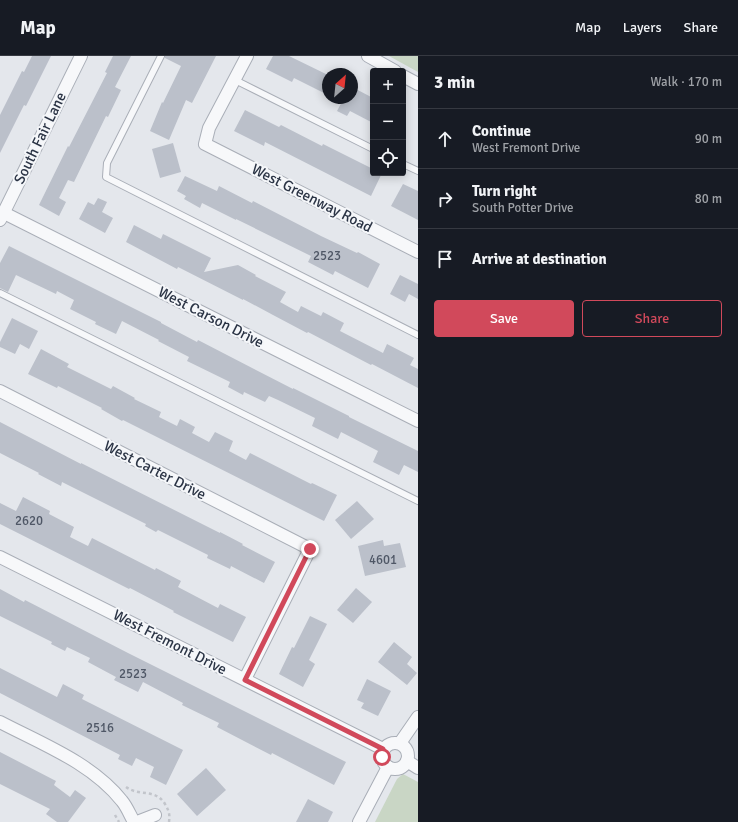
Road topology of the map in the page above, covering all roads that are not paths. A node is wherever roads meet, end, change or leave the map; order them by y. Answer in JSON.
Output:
{"nodes":[{"id":1,"x":81,"y":56,"type":"edge"},
{"id":2,"x":161,"y":56,"type":"edge"},
{"id":3,"x":247,"y":56,"type":"edge"},
{"id":4,"x":368,"y":56,"type":"edge"},
{"id":5,"x":390,"y":68,"type":"edge"},
{"id":6,"x":406,"y":78,"type":"edge"},
{"id":7,"x":235,"y":80,"type":"junction"},
{"id":8,"x":418,"y":84,"type":"edge"},
{"id":9,"x":370,"y":148,"type":"edge"},
{"id":10,"x":406,"y":165,"type":"edge"},
{"id":11,"x":418,"y":171,"type":"edge"},
{"id":12,"x":2,"y":217,"type":"edge"},
{"id":13,"x":418,"y":252,"type":"edge"},
{"id":14,"x":0,"y":294,"type":"edge"},
{"id":15,"x":418,"y":335,"type":"edge"},
{"id":16,"x":0,"y":391,"type":"edge"},
{"id":17,"x":418,"y":421,"type":"edge"},
{"id":18,"x":418,"y":501,"type":"edge"},
{"id":19,"x":0,"y":556,"type":"edge"},
{"id":20,"x":245,"y":680,"type":"junction"},
{"id":21,"x":418,"y":717,"type":"edge"},
{"id":22,"x":0,"y":722,"type":"edge"},
{"id":23,"x":400,"y":743,"type":"junction"},
{"id":24,"x":383,"y":749,"type":"junction"},
{"id":25,"x":407,"y":761,"type":"junction"},
{"id":26,"x":388,"y":767,"type":"junction"},
{"id":27,"x":418,"y":768,"type":"edge"},
{"id":28,"x":155,"y":815,"type":"dead end"},
{"id":29,"x":136,"y":822,"type":"edge"},
{"id":30,"x":359,"y":822,"type":"edge"}],
"edges":[{"from":1,"to":12,"type":"street","name":"South Fair Lane"},
{"from":2,"to":15,"type":"lane"},
{"from":3,"to":7,"type":"street"},
{"from":4,"to":5,"type":"street"},
{"from":6,"to":8,"type":"street"},
{"from":7,"to":9,"type":"lane"},
{"from":7,"to":13,"type":"street","name":"West Greenway Road"},
{"from":10,"to":11,"type":"lane"},
{"from":12,"to":17,"type":"street","name":"West Carson Drive"},
{"from":14,"to":18,"type":"lane"},
{"from":16,"to":20,"type":"street","name":"West Carter Drive"},
{"from":19,"to":20,"type":"street","name":"West Fremont Drive"},
{"from":20,"to":24,"type":"street","name":"West Fremont Drive"},
{"from":21,"to":23,"type":"street"},
{"from":22,"to":29,"type":"street"},
{"from":23,"to":24,"type":"street"},
{"from":23,"to":25,"type":"street"},
{"from":24,"to":26,"type":"street"},
{"from":25,"to":26,"type":"street"},
{"from":25,"to":27,"type":"street"},
{"from":26,"to":30,"type":"street"},
{"from":28,"to":29,"type":"street"}]}
